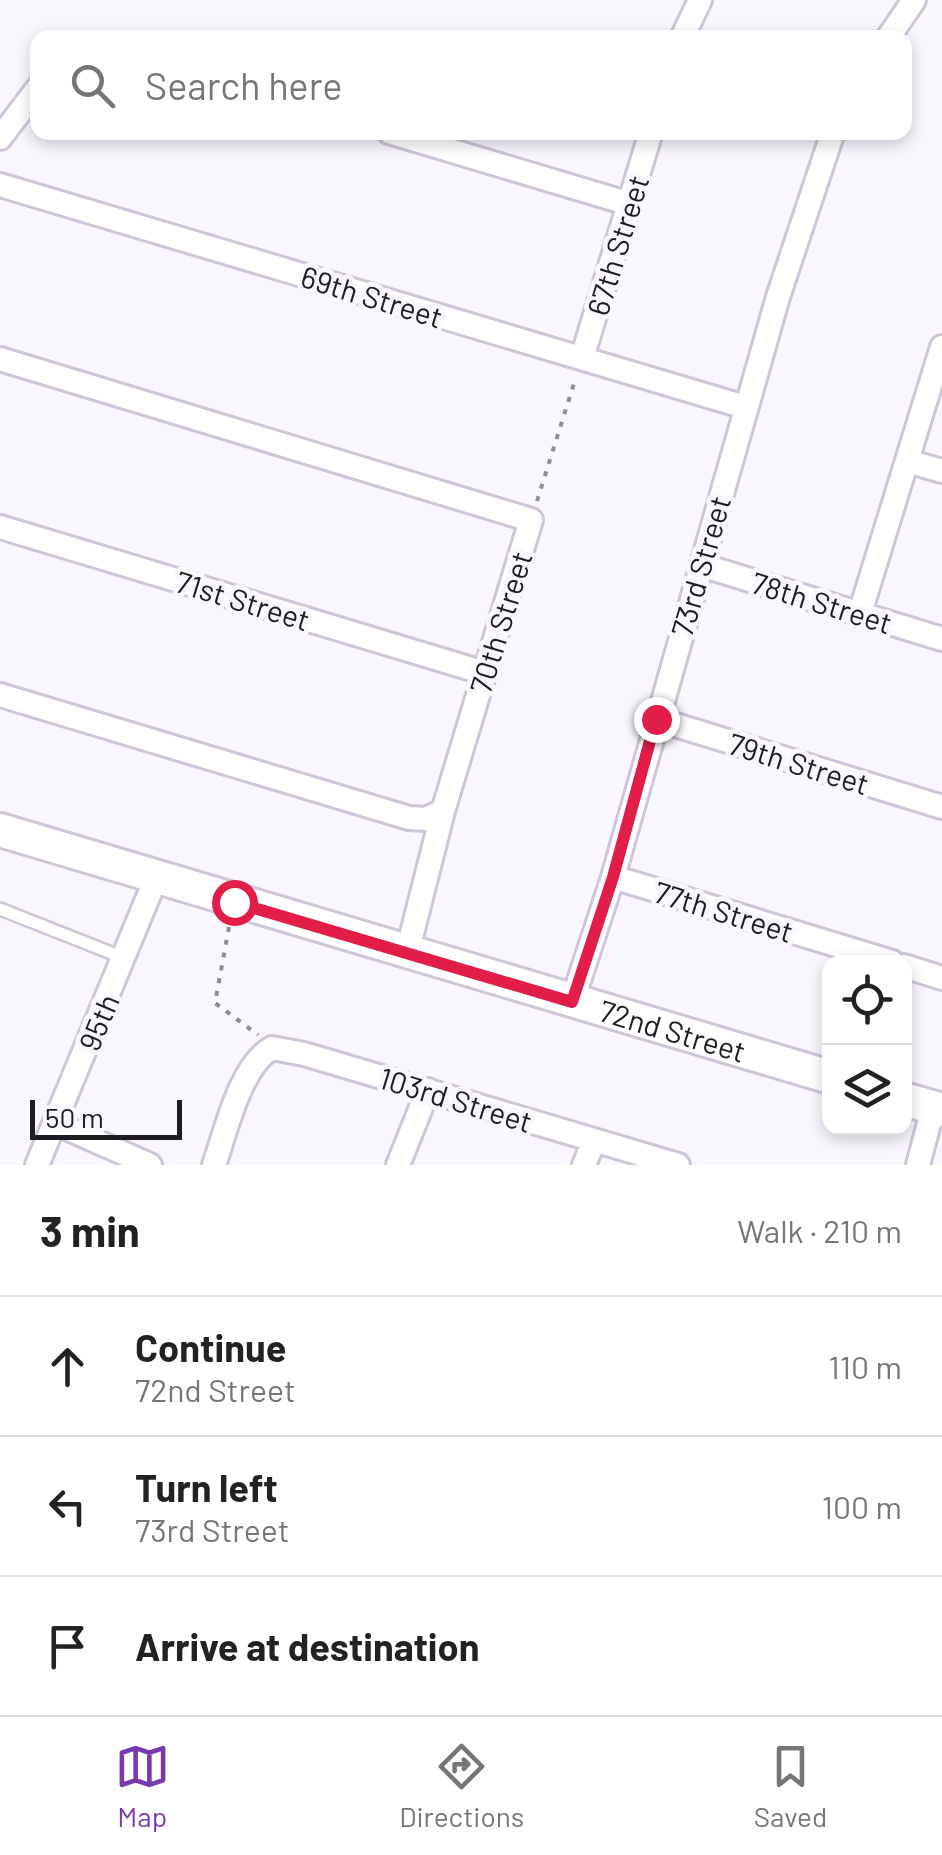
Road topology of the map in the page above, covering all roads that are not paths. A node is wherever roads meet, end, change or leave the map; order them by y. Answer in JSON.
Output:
{"nodes":[{"id":1,"x":700,"y":0,"type":"edge"},
{"id":2,"x":914,"y":0,"type":"edge"},
{"id":3,"x":686,"y":30,"type":"edge"},
{"id":4,"x":893,"y":30,"type":"edge"},
{"id":5,"x":30,"y":99,"type":"edge"},
{"id":6,"x":0,"y":138,"type":"edge"},
{"id":7,"x":416,"y":140,"type":"edge"},
{"id":8,"x":649,"y":140,"type":"edge"},
{"id":9,"x":830,"y":140,"type":"edge"},
{"id":10,"x":0,"y":185,"type":"edge"},
{"id":11,"x":630,"y":204,"type":"junction"},
{"id":12,"x":942,"y":347,"type":"edge"},
{"id":13,"x":582,"y":358,"type":"junction"},
{"id":14,"x":0,"y":360,"type":"edge"},
{"id":15,"x":745,"y":407,"type":"junction"},
{"id":16,"x":907,"y":460,"type":"junction"},
{"id":17,"x":942,"y":471,"type":"edge"},
{"id":18,"x":0,"y":527,"type":"edge"},
{"id":19,"x":701,"y":564,"type":"junction"},
{"id":20,"x":860,"y":614,"type":"junction"},
{"id":21,"x":942,"y":639,"type":"edge"},
{"id":22,"x":486,"y":673,"type":"junction"},
{"id":23,"x":0,"y":695,"type":"edge"},
{"id":24,"x":656,"y":719,"type":"junction"},
{"id":25,"x":942,"y":807,"type":"edge"},
{"id":26,"x":443,"y":811,"type":"junction"},
{"id":27,"x":0,"y":830,"type":"edge"},
{"id":28,"x":613,"y":877,"type":"junction"},
{"id":29,"x":156,"y":878,"type":"junction"},
{"id":30,"x":0,"y":909,"type":"edge"},
{"id":31,"x":407,"y":953,"type":"junction"},
{"id":32,"x":869,"y":955,"type":"edge"},
{"id":33,"x":124,"y":958,"type":"junction"},
{"id":34,"x":912,"y":969,"type":"edge"},
{"id":35,"x":942,"y":978,"type":"edge"},
{"id":36,"x":572,"y":1002,"type":"junction"},
{"id":37,"x":822,"y":1076,"type":"edge"},
{"id":38,"x":428,"y":1090,"type":"junction"},
{"id":39,"x":927,"y":1106,"type":"edge"},
{"id":40,"x":55,"y":1122,"type":"junction"},
{"id":41,"x":594,"y":1140,"type":"junction"},
{"id":42,"x":37,"y":1165,"type":"edge"},
{"id":43,"x":150,"y":1165,"type":"edge"},
{"id":44,"x":214,"y":1165,"type":"edge"},
{"id":45,"x":398,"y":1165,"type":"edge"},
{"id":46,"x":584,"y":1165,"type":"edge"},
{"id":47,"x":678,"y":1165,"type":"edge"},
{"id":48,"x":918,"y":1165,"type":"edge"}],
"edges":[{"from":1,"to":3,"type":"street"},
{"from":2,"to":4,"type":"street"},
{"from":5,"to":6,"type":"street"},
{"from":7,"to":11,"type":"street"},
{"from":8,"to":11,"type":"street","name":"67th Street"},
{"from":9,"to":15,"type":"street","name":"73rd Street"},
{"from":10,"to":13,"type":"street","name":"69th Street"},
{"from":11,"to":13,"type":"street","name":"67th Street"},
{"from":12,"to":16,"type":"street"},
{"from":13,"to":15,"type":"street","name":"69th Street"},
{"from":14,"to":22,"type":"street","name":"70th Street"},
{"from":15,"to":19,"type":"street","name":"73rd Street"},
{"from":16,"to":17,"type":"street"},
{"from":16,"to":20,"type":"street"},
{"from":18,"to":22,"type":"street","name":"71st Street"},
{"from":19,"to":20,"type":"street","name":"78th Street"},
{"from":19,"to":24,"type":"street","name":"73rd Street"},
{"from":20,"to":21,"type":"street","name":"78th Street"},
{"from":22,"to":26,"type":"street","name":"70th Street"},
{"from":23,"to":26,"type":"street"},
{"from":24,"to":25,"type":"street","name":"79th Street"},
{"from":24,"to":28,"type":"street","name":"73rd Street"},
{"from":26,"to":31,"type":"street","name":"70th Street"},
{"from":27,"to":29,"type":"street","name":"72nd Street"},
{"from":28,"to":32,"type":"street","name":"77th Street"},
{"from":28,"to":36,"type":"street","name":"73rd Street"},
{"from":29,"to":31,"type":"street","name":"72nd Street"},
{"from":29,"to":33,"type":"street","name":"95th"},
{"from":30,"to":33,"type":"lane"},
{"from":31,"to":36,"type":"street","name":"72nd Street"},
{"from":33,"to":40,"type":"street","name":"95th"},
{"from":34,"to":35,"type":"street"},
{"from":36,"to":37,"type":"street","name":"72nd Street"},
{"from":38,"to":41,"type":"street","name":"103rd Street"},
{"from":38,"to":44,"type":"street","name":"103rd Street"},
{"from":38,"to":45,"type":"street"},
{"from":39,"to":48,"type":"street"},
{"from":40,"to":42,"type":"street","name":"95th"},
{"from":40,"to":43,"type":"street"},
{"from":41,"to":46,"type":"street"},
{"from":41,"to":47,"type":"street","name":"103rd Street"}]}
